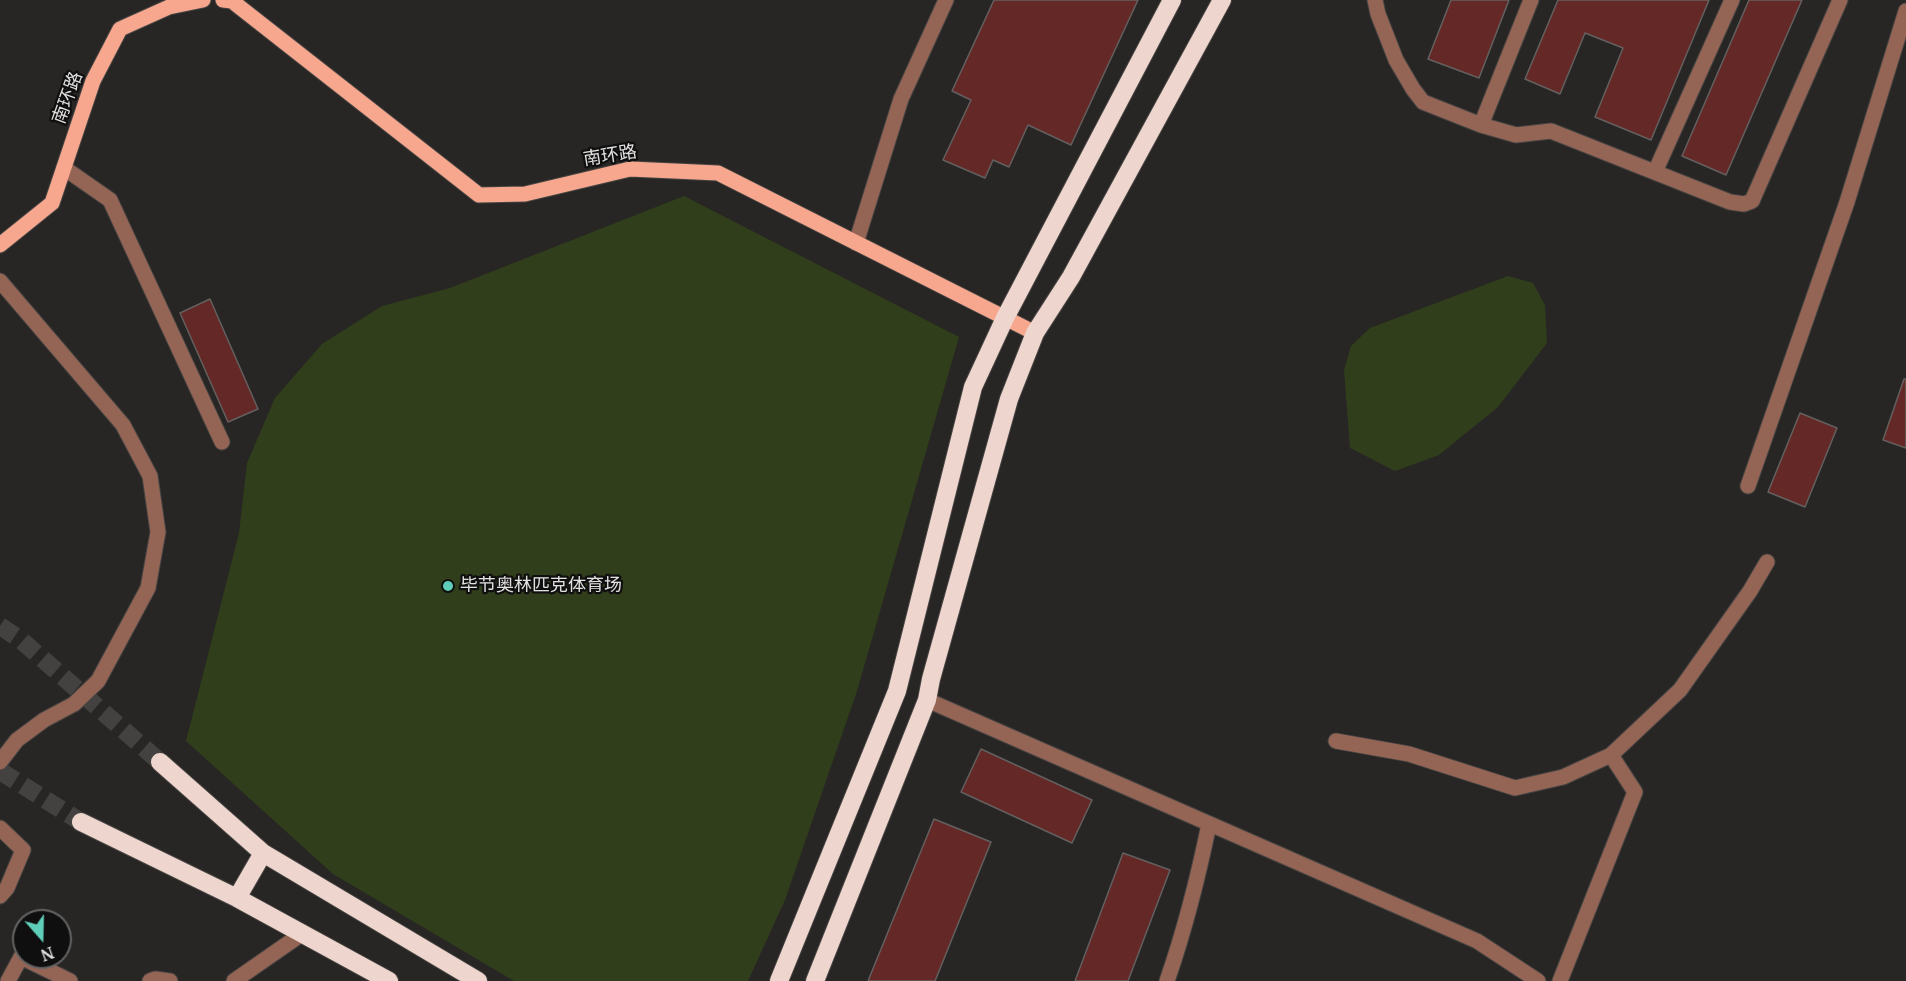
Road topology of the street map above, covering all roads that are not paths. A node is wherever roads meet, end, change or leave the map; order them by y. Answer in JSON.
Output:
{"nodes":[{"id":1,"x":203,"y":0,"type":"edge"},
{"id":2,"x":223,"y":0,"type":"edge"},
{"id":3,"x":946,"y":0,"type":"edge"},
{"id":4,"x":1172,"y":0,"type":"edge"},
{"id":5,"x":1222,"y":0,"type":"edge"},
{"id":6,"x":1375,"y":0,"type":"edge"},
{"id":7,"x":1531,"y":0,"type":"edge"},
{"id":8,"x":1732,"y":0,"type":"edge"},
{"id":9,"x":1840,"y":0,"type":"edge"},
{"id":10,"x":1906,"y":11,"type":"edge"},
{"id":11,"x":1481,"y":124,"type":"junction"},
{"id":12,"x":64,"y":168,"type":"junction"},
{"id":13,"x":1655,"y":172,"type":"junction"},
{"id":14,"x":856,"y":243,"type":"junction"},
{"id":15,"x":0,"y":245,"type":"edge"},
{"id":16,"x":0,"y":281,"type":"edge"},
{"id":17,"x":1005,"y":318,"type":"junction"},
{"id":18,"x":1035,"y":333,"type":"junction"},
{"id":19,"x":222,"y":442,"type":"dead end"},
{"id":20,"x":1748,"y":486,"type":"dead end"},
{"id":21,"x":1767,"y":562,"type":"dead end"},
{"id":22,"x":927,"y":700,"type":"junction"},
{"id":23,"x":1336,"y":741,"type":"dead end"},
{"id":24,"x":1611,"y":755,"type":"junction"},
{"id":25,"x":0,"y":762,"type":"edge"},
{"id":26,"x":160,"y":762,"type":"tunnel mouth"},
{"id":27,"x":81,"y":822,"type":"tunnel mouth"},
{"id":28,"x":1209,"y":824,"type":"junction"},
{"id":29,"x":0,"y":828,"type":"edge"},
{"id":30,"x":263,"y":853,"type":"junction"},
{"id":31,"x":0,"y":896,"type":"edge"},
{"id":32,"x":237,"y":898,"type":"junction"},
{"id":33,"x":303,"y":933,"type":"junction"},
{"id":34,"x":8,"y":981,"type":"edge"},
{"id":35,"x":70,"y":981,"type":"edge"},
{"id":36,"x":150,"y":981,"type":"edge"},
{"id":37,"x":170,"y":981,"type":"edge"},
{"id":38,"x":234,"y":981,"type":"edge"},
{"id":39,"x":388,"y":981,"type":"edge"},
{"id":40,"x":478,"y":981,"type":"edge"},
{"id":41,"x":778,"y":981,"type":"edge"},
{"id":42,"x":815,"y":981,"type":"edge"},
{"id":43,"x":1167,"y":981,"type":"edge"},
{"id":44,"x":1538,"y":981,"type":"edge"},
{"id":45,"x":1560,"y":981,"type":"edge"}],
"edges":[{"from":1,"to":12,"type":"main road","name":"南环路"},
{"from":2,"to":14,"type":"main road","name":"南环路"},
{"from":3,"to":14,"type":"street"},
{"from":4,"to":17,"type":"highway"},
{"from":5,"to":18,"type":"highway"},
{"from":6,"to":11,"type":"street"},
{"from":7,"to":11,"type":"street"},
{"from":8,"to":13,"type":"street"},
{"from":9,"to":13,"type":"street"},
{"from":10,"to":20,"type":"street"},
{"from":11,"to":13,"type":"street"},
{"from":12,"to":15,"type":"main road","name":"南环路"},
{"from":12,"to":19,"type":"street"},
{"from":14,"to":17,"type":"main road","name":"南环路"},
{"from":16,"to":25,"type":"street"},
{"from":17,"to":18,"type":"main road","name":"南环路"},
{"from":17,"to":41,"type":"highway"},
{"from":18,"to":22,"type":"highway"},
{"from":21,"to":24,"type":"street"},
{"from":22,"to":28,"type":"street"},
{"from":22,"to":42,"type":"highway"},
{"from":23,"to":24,"type":"street"},
{"from":24,"to":45,"type":"street"},
{"from":26,"to":30,"type":"highway"},
{"from":27,"to":32,"type":"highway"},
{"from":28,"to":43,"type":"street"},
{"from":28,"to":44,"type":"street"},
{"from":29,"to":31,"type":"street"},
{"from":30,"to":32,"type":"highway"},
{"from":30,"to":40,"type":"highway"},
{"from":32,"to":33,"type":"highway"},
{"from":33,"to":38,"type":"street"},
{"from":33,"to":39,"type":"highway"},
{"from":34,"to":35,"type":"street"},
{"from":36,"to":37,"type":"street"}]}
